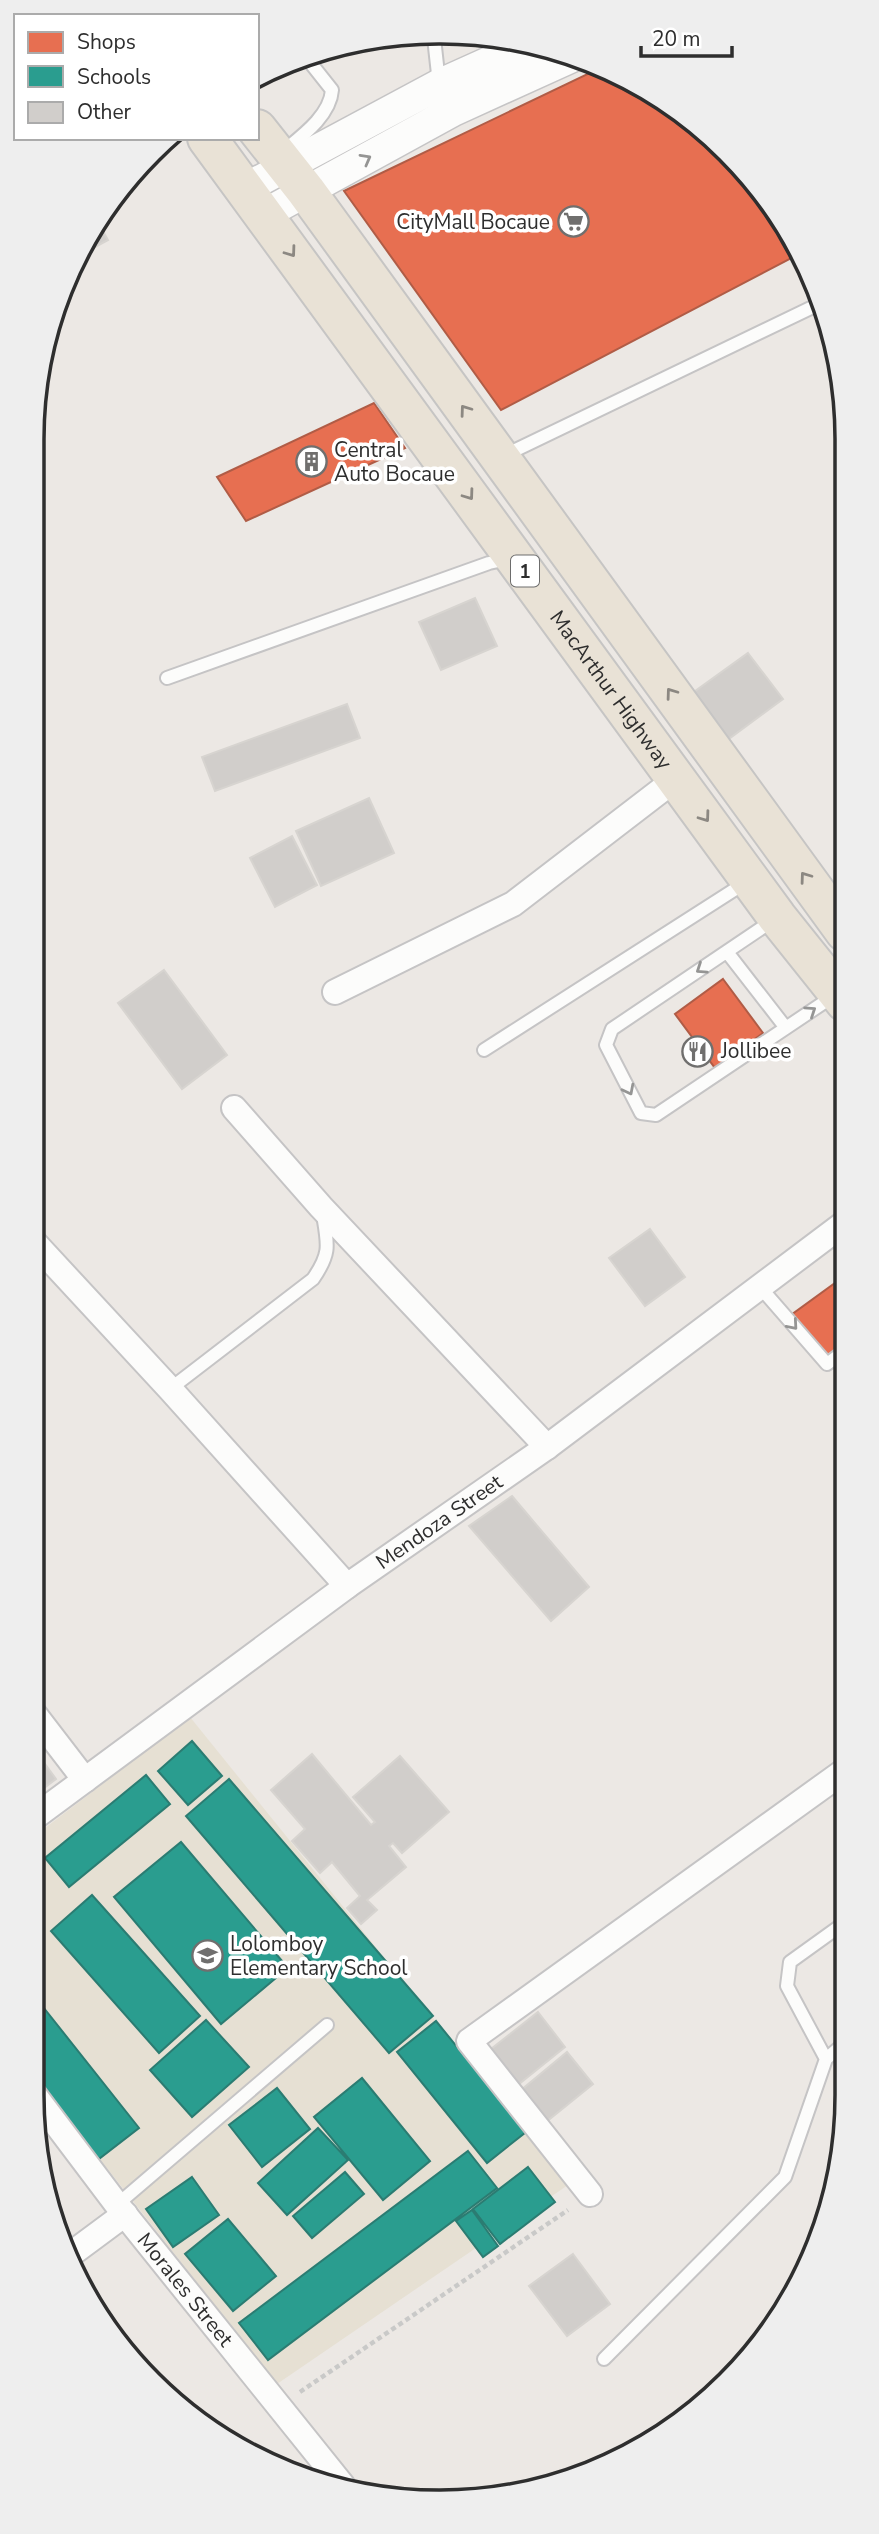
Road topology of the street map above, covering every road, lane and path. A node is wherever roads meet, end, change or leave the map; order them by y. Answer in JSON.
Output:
{"nodes":[{"id":1,"x":435,"y":44,"type":"edge"},
{"id":2,"x":514,"y":51,"type":"edge"},
{"id":3,"x":560,"y":63,"type":"edge"},
{"id":4,"x":312,"y":65,"type":"edge"},
{"id":5,"x":440,"y":84,"type":"junction"},
{"id":6,"x":208,"y":140,"type":"edge"},
{"id":7,"x":282,"y":161,"type":"edge"},
{"id":8,"x":254,"y":202,"type":"junction"},
{"id":9,"x":812,"y":307,"type":"edge"},
{"id":10,"x":499,"y":457,"type":"junction"},
{"id":11,"x":515,"y":557,"type":"junction"},
{"id":12,"x":167,"y":678,"type":"dead end"},
{"id":13,"x":677,"y":778,"type":"junction"},
{"id":14,"x":751,"y":879,"type":"junction"},
{"id":15,"x":777,"y":917,"type":"junction"},
{"id":16,"x":835,"y":918,"type":"edge"},
{"id":17,"x":727,"y":951,"type":"junction"},
{"id":18,"x":835,"y":988,"type":"edge"},
{"id":19,"x":335,"y":992,"type":"dead end"},
{"id":20,"x":835,"y":1001,"type":"edge"},
{"id":21,"x":786,"y":1028,"type":"junction"},
{"id":22,"x":484,"y":1050,"type":"dead end"},
{"id":23,"x":234,"y":1108,"type":"dead end"},
{"id":24,"x":321,"y":1207,"type":"junction"},
{"id":25,"x":835,"y":1230,"type":"edge"},
{"id":26,"x":44,"y":1253,"type":"edge"},
{"id":27,"x":760,"y":1287,"type":"junction"},
{"id":28,"x":835,"y":1358,"type":"edge"},
{"id":29,"x":170,"y":1389,"type":"junction"},
{"id":30,"x":547,"y":1447,"type":"junction"},
{"id":31,"x":347,"y":1586,"type":"junction"},
{"id":32,"x":44,"y":1727,"type":"edge"},
{"id":33,"x":835,"y":1778,"type":"edge"},
{"id":34,"x":85,"y":1780,"type":"junction"},
{"id":35,"x":44,"y":1810,"type":"edge"},
{"id":36,"x":835,"y":1930,"type":"edge"},
{"id":37,"x":327,"y":2025,"type":"dead end"},
{"id":38,"x":835,"y":2051,"type":"edge"},
{"id":39,"x":825,"y":2059,"type":"junction"},
{"id":40,"x":45,"y":2108,"type":"edge"},
{"id":41,"x":590,"y":2194,"type":"joint"},
{"id":42,"x":122,"y":2210,"type":"junction"},
{"id":43,"x":76,"y":2250,"type":"edge"},
{"id":44,"x":604,"y":2359,"type":"dead end"},
{"id":45,"x":279,"y":2406,"type":"junction"},
{"id":46,"x":335,"y":2476,"type":"edge"}],
"edges":[{"from":1,"to":5,"type":"lane"},
{"from":2,"to":5,"type":"street"},
{"from":7,"to":3,"type":"street","one_way":true},
{"from":4,"to":7,"type":"lane"},
{"from":5,"to":7,"type":"street"},
{"from":6,"to":8,"type":"highway","name":"MacArthur Highway","number":"1"},
{"from":7,"to":8,"type":"street"},
{"from":10,"to":7,"type":"highway","number":"1","one_way":true},
{"from":8,"to":11,"type":"highway","name":"MacArthur Highway","number":"1","one_way":true},
{"from":9,"to":10,"type":"lane"},
{"from":16,"to":10,"type":"highway","number":"1","one_way":true},
{"from":11,"to":12,"type":"lane"},
{"from":11,"to":13,"type":"highway","name":"MacArthur Highway","number":"1"},
{"from":13,"to":14,"type":"highway","name":"MacArthur Highway","number":"1","one_way":true},
{"from":13,"to":19,"type":"street"},
{"from":14,"to":15,"type":"highway","name":"MacArthur Highway","number":"1"},
{"from":14,"to":22,"type":"lane"},
{"from":15,"to":17,"type":"lane"},
{"from":15,"to":18,"type":"highway","name":"MacArthur Highway","number":"1"},
{"from":17,"to":21,"type":"lane"},
{"from":17,"to":21,"type":"lane","one_way":true},
{"from":21,"to":20,"type":"lane","one_way":true},
{"from":23,"to":24,"type":"street"},
{"from":24,"to":29,"type":"lane"},
{"from":24,"to":30,"type":"street"},
{"from":25,"to":27,"type":"street","name":"Mendoza Street"},
{"from":26,"to":29,"type":"street"},
{"from":27,"to":28,"type":"lane","one_way":true},
{"from":27,"to":30,"type":"street","name":"Mendoza Street"},
{"from":29,"to":31,"type":"street"},
{"from":30,"to":31,"type":"street","name":"Mendoza Street"},
{"from":31,"to":34,"type":"street","name":"Mendoza Street"},
{"from":32,"to":34,"type":"street"},
{"from":33,"to":41,"type":"street"},
{"from":34,"to":35,"type":"street","name":"Mendoza Street"},
{"from":36,"to":39,"type":"lane"},
{"from":37,"to":42,"type":"lane"},
{"from":38,"to":39,"type":"lane"},
{"from":39,"to":44,"type":"lane"},
{"from":40,"to":42,"type":"street","name":"Morales Street"},
{"from":41,"to":45,"type":"path"},
{"from":42,"to":43,"type":"street"},
{"from":42,"to":45,"type":"street","name":"Morales Street"},
{"from":45,"to":46,"type":"street","name":"Morales Street"}]}
